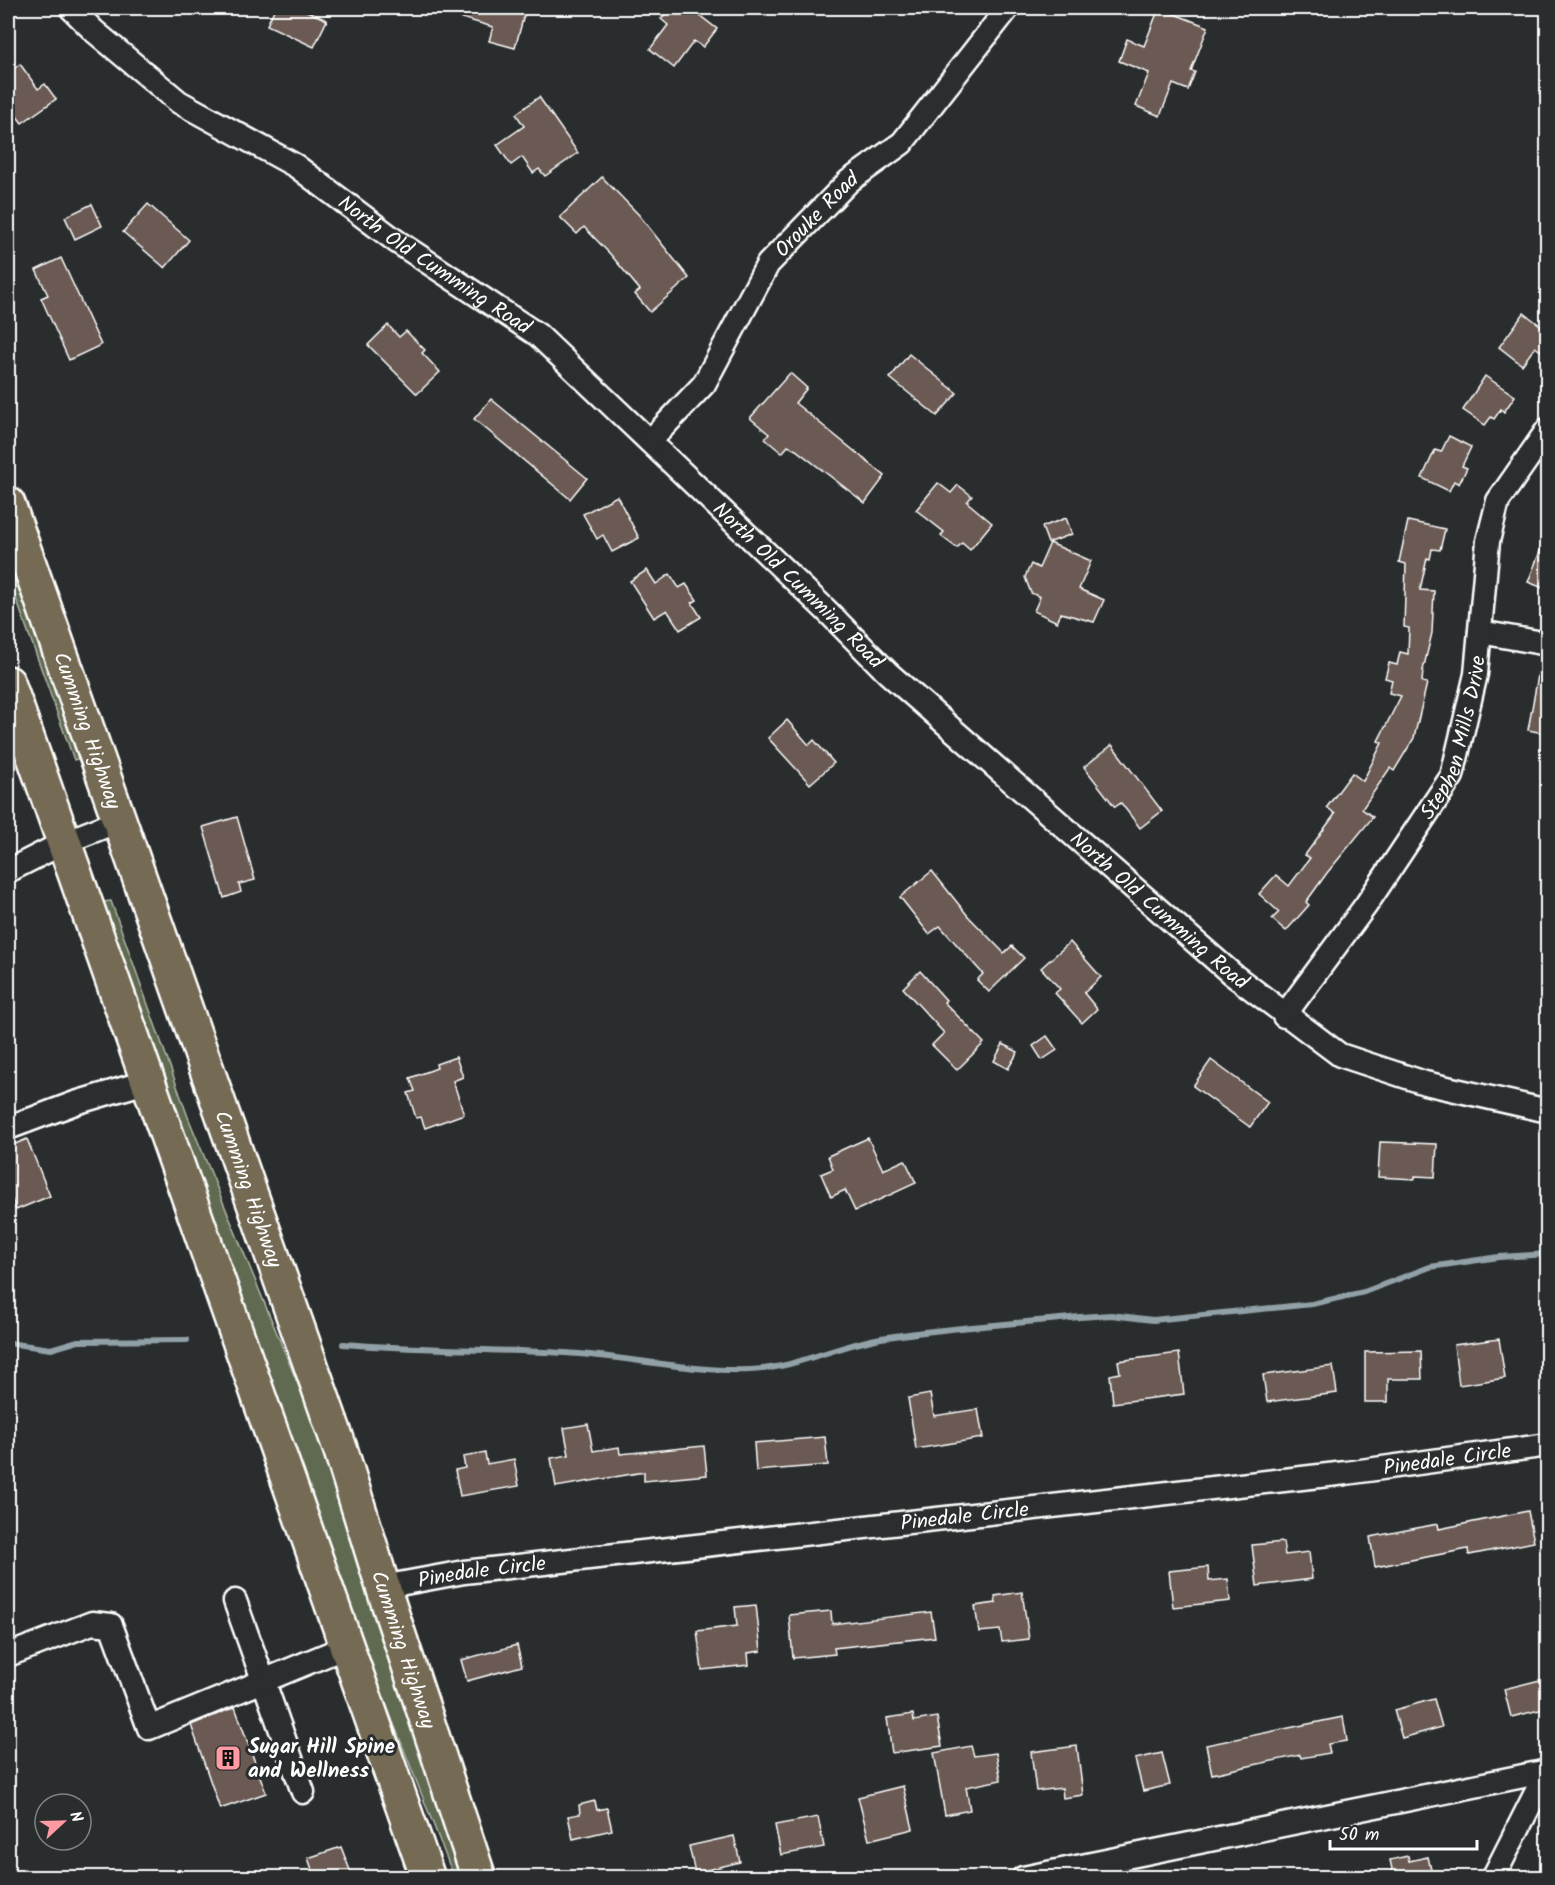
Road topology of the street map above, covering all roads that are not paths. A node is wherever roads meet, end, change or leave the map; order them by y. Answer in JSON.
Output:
{"nodes":[{"id":1,"x":71,"y":8,"type":"edge"},
{"id":2,"x":1008,"y":8,"type":"edge"},
{"id":3,"x":1548,"y":429,"type":"edge"},
{"id":4,"x":650,"y":441,"type":"junction"},
{"id":5,"x":8,"y":504,"type":"edge"},
{"id":6,"x":1480,"y":632,"type":"junction"},
{"id":7,"x":1548,"y":644,"type":"edge"},
{"id":8,"x":8,"y":683,"type":"edge"},
{"id":9,"x":121,"y":820,"type":"junction"},
{"id":10,"x":65,"y":842,"type":"junction"},
{"id":11,"x":8,"y":871,"type":"edge"},
{"id":12,"x":1284,"y":1016,"type":"junction"},
{"id":13,"x":149,"y":1081,"type":"junction"},
{"id":14,"x":1548,"y":1111,"type":"edge"},
{"id":15,"x":8,"y":1128,"type":"edge"},
{"id":16,"x":1548,"y":1445,"type":"edge"},
{"id":17,"x":383,"y":1587,"type":"junction"},
{"id":18,"x":235,"y":1601,"type":"dead end"},
{"id":19,"x":348,"y":1646,"type":"junction"},
{"id":20,"x":8,"y":1654,"type":"edge"},
{"id":21,"x":265,"y":1683,"type":"junction"},
{"id":22,"x":1547,"y":1771,"type":"edge"},
{"id":23,"x":303,"y":1792,"type":"dead end"},
{"id":24,"x":428,"y":1878,"type":"edge"},
{"id":25,"x":479,"y":1878,"type":"edge"},
{"id":26,"x":1023,"y":1878,"type":"edge"},
{"id":27,"x":1493,"y":1878,"type":"edge"}],
"edges":[{"from":1,"to":4,"type":"street","name":"North Old Cumming Road"},
{"from":2,"to":4,"type":"street","name":"Orouke Road"},
{"from":3,"to":6,"type":"street","name":"Stephen Mills Drive"},
{"from":4,"to":12,"type":"street","name":"North Old Cumming Road"},
{"from":5,"to":9,"type":"highway","name":"Cumming Highway"},
{"from":6,"to":7,"type":"street"},
{"from":6,"to":12,"type":"street","name":"Stephen Mills Drive"},
{"from":8,"to":10,"type":"highway"},
{"from":9,"to":10,"type":"street"},
{"from":9,"to":17,"type":"highway","name":"Cumming Highway"},
{"from":10,"to":11,"type":"street"},
{"from":10,"to":13,"type":"highway"},
{"from":12,"to":14,"type":"street","name":"North Old Cumming Road"},
{"from":13,"to":15,"type":"street"},
{"from":13,"to":19,"type":"highway"},
{"from":16,"to":17,"type":"street","name":"Pinedale Circle"},
{"from":17,"to":25,"type":"highway","name":"Cumming Highway"},
{"from":18,"to":21,"type":"street"},
{"from":19,"to":21,"type":"street"},
{"from":19,"to":24,"type":"highway"},
{"from":20,"to":21,"type":"street"},
{"from":21,"to":23,"type":"street"},
{"from":22,"to":26,"type":"street"},
{"from":22,"to":27,"type":"street"}]}
